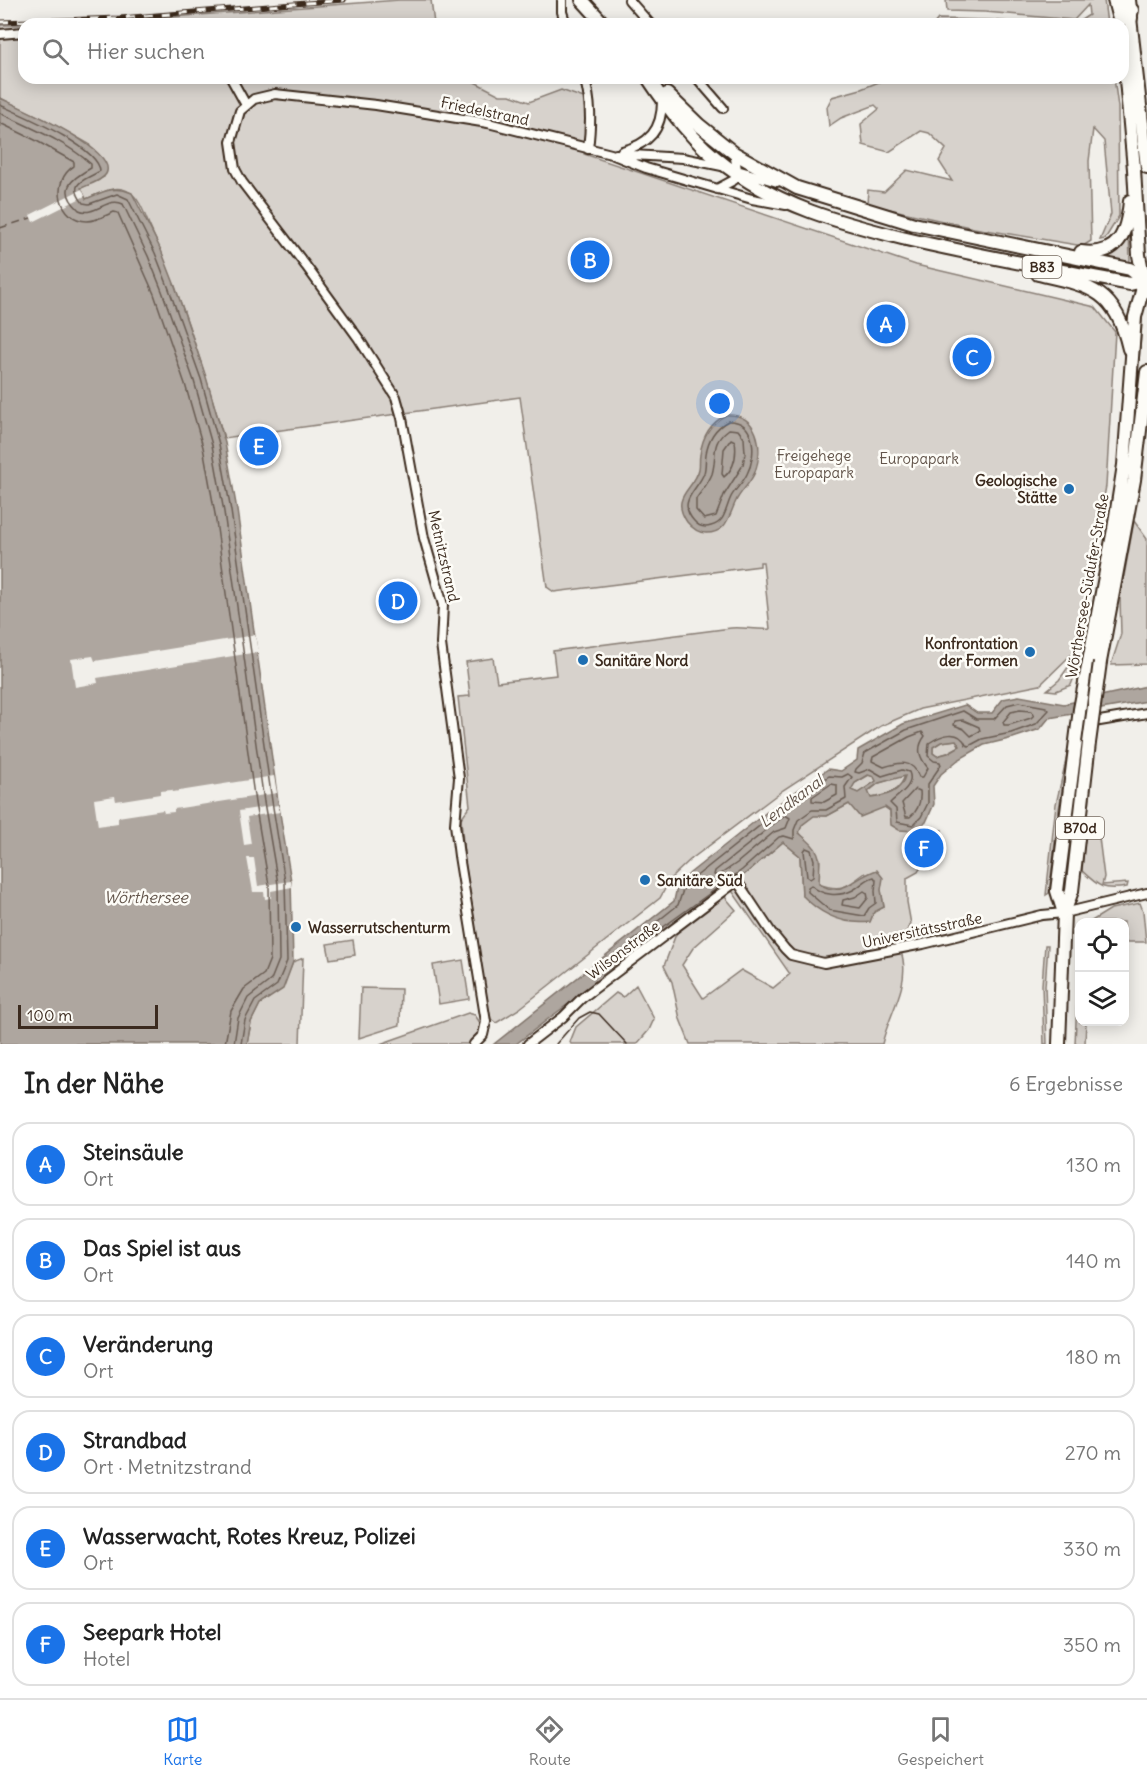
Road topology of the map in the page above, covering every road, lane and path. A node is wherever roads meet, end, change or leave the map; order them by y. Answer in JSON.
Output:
{"nodes":[{"id":1,"x":562,"y":0,"type":"edge"},
{"id":2,"x":629,"y":0,"type":"edge"},
{"id":3,"x":1116,"y":0,"type":"edge"},
{"id":4,"x":1128,"y":0,"type":"edge"},
{"id":5,"x":1133,"y":0,"type":"edge"},
{"id":6,"x":586,"y":4,"type":"edge"},
{"id":7,"x":564,"y":18,"type":"edge"},
{"id":8,"x":599,"y":18,"type":"edge"},
{"id":9,"x":645,"y":18,"type":"edge"},
{"id":10,"x":1124,"y":18,"type":"edge"},
{"id":11,"x":1126,"y":18,"type":"edge"},
{"id":12,"x":1128,"y":18,"type":"edge"},
{"id":13,"x":18,"y":32,"type":"edge"},
{"id":14,"x":0,"y":34,"type":"edge"},
{"id":15,"x":1129,"y":52,"type":"edge"},
{"id":16,"x":234,"y":84,"type":"edge"},
{"id":17,"x":586,"y":84,"type":"edge"},
{"id":18,"x":653,"y":84,"type":"edge"},
{"id":19,"x":656,"y":84,"type":"edge"},
{"id":20,"x":702,"y":84,"type":"edge"},
{"id":21,"x":1129,"y":84,"type":"edge"},
{"id":22,"x":662,"y":99,"type":"junction"},
{"id":23,"x":246,"y":105,"type":"junction"},
{"id":24,"x":723,"y":108,"type":"dead end"},
{"id":25,"x":588,"y":149,"type":"junction"},
{"id":26,"x":734,"y":153,"type":"junction"},
{"id":27,"x":611,"y":154,"type":"junction"},
{"id":28,"x":1141,"y":168,"type":"edge"},
{"id":29,"x":735,"y":171,"type":"junction"},
{"id":30,"x":796,"y":188,"type":"junction"},
{"id":31,"x":717,"y":189,"type":"junction"},
{"id":32,"x":801,"y":209,"type":"junction"},
{"id":33,"x":982,"y":239,"type":"junction"},
{"id":34,"x":940,"y":247,"type":"junction"},
{"id":35,"x":1146,"y":279,"type":"edge"},
{"id":36,"x":1147,"y":297,"type":"edge"},
{"id":37,"x":1132,"y":362,"type":"junction"},
{"id":38,"x":1147,"y":372,"type":"edge"},
{"id":39,"x":1147,"y":409,"type":"edge"},
{"id":40,"x":1138,"y":453,"type":"junction"},
{"id":41,"x":1094,"y":661,"type":"junction"},
{"id":42,"x":1147,"y":713,"type":"edge"},
{"id":43,"x":1086,"y":724,"type":"dead end"},
{"id":44,"x":737,"y":881,"type":"joint"},
{"id":45,"x":1147,"y":893,"type":"edge"},
{"id":46,"x":1064,"y":913,"type":"junction"},
{"id":47,"x":474,"y":1044,"type":"edge"},
{"id":48,"x":528,"y":1044,"type":"edge"},
{"id":49,"x":1059,"y":1044,"type":"edge"}],
"edges":[{"from":1,"to":7,"type":"street"},
{"from":2,"to":9,"type":"street"},
{"from":3,"to":10,"type":"highway"},
{"from":4,"to":11,"type":"highway"},
{"from":5,"to":12,"type":"main road"},
{"from":6,"to":8,"type":"main road"},
{"from":13,"to":14,"type":"street"},
{"from":15,"to":28,"type":"main road"},
{"from":16,"to":23,"type":"street"},
{"from":17,"to":25,"type":"street"},
{"from":18,"to":22,"type":"main road","number":"B83"},
{"from":19,"to":26,"type":"main road","number":"B83"},
{"from":20,"to":24,"type":"street"},
{"from":21,"to":28,"type":"main road"},
{"from":22,"to":27,"type":"street"},
{"from":22,"to":29,"type":"main road","number":"B83"},
{"from":23,"to":25,"type":"street","name":"Friedelstrand"},
{"from":23,"to":47,"type":"street","name":"Metnitzstrand"},
{"from":25,"to":27,"type":"street","name":"Friedelstrand"},
{"from":26,"to":29,"type":"street"},
{"from":26,"to":30,"type":"main road","number":"B83"},
{"from":27,"to":29,"type":"street","name":"Friedelstrand"},
{"from":27,"to":31,"type":"street","name":"Friedelstrand"},
{"from":28,"to":33,"type":"main road"},
{"from":28,"to":35,"type":"main road"},
{"from":29,"to":30,"type":"street","name":"Friedelstrand"},
{"from":29,"to":31,"type":"street"},
{"from":29,"to":32,"type":"main road","number":"B83"},
{"from":30,"to":33,"type":"main road","number":"B83"},
{"from":31,"to":32,"type":"street","name":"Friedelstrand"},
{"from":32,"to":34,"type":"main road","number":"B83"},
{"from":33,"to":35,"type":"main road","number":"B83"},
{"from":34,"to":35,"type":"main road","number":"B83"},
{"from":34,"to":37,"type":"main road"},
{"from":35,"to":36,"type":"main road"},
{"from":35,"to":37,"type":"main road","name":"Wörthersee-Südufer-Straße","number":"B70d"},
{"from":37,"to":41,"type":"main road","name":"Wörthersee-Südufer-Straße","number":"B70d"},
{"from":38,"to":40,"type":"main road","name":"Wörthersee-Südufer-Straße","number":"B70d"},
{"from":39,"to":40,"type":"main road"},
{"from":40,"to":41,"type":"main road","name":"Wörthersee-Südufer-Straße","number":"B70d"},
{"from":41,"to":46,"type":"main road","name":"Wörthersee-Südufer-Straße","number":"B70d","bridge":true},
{"from":41,"to":46,"type":"main road","name":"Wörthersee-Südufer-Straße","number":"B70d"},
{"from":42,"to":43,"type":"street"},
{"from":44,"to":46,"type":"street","name":"Universitätsstraße"},
{"from":44,"to":48,"type":"street","name":"Wilsonstraße"},
{"from":45,"to":46,"type":"street","name":"Universitätsstraße"},
{"from":46,"to":49,"type":"main road","name":"Wörthersee-Südufer-Straße","number":"B70d"}]}
